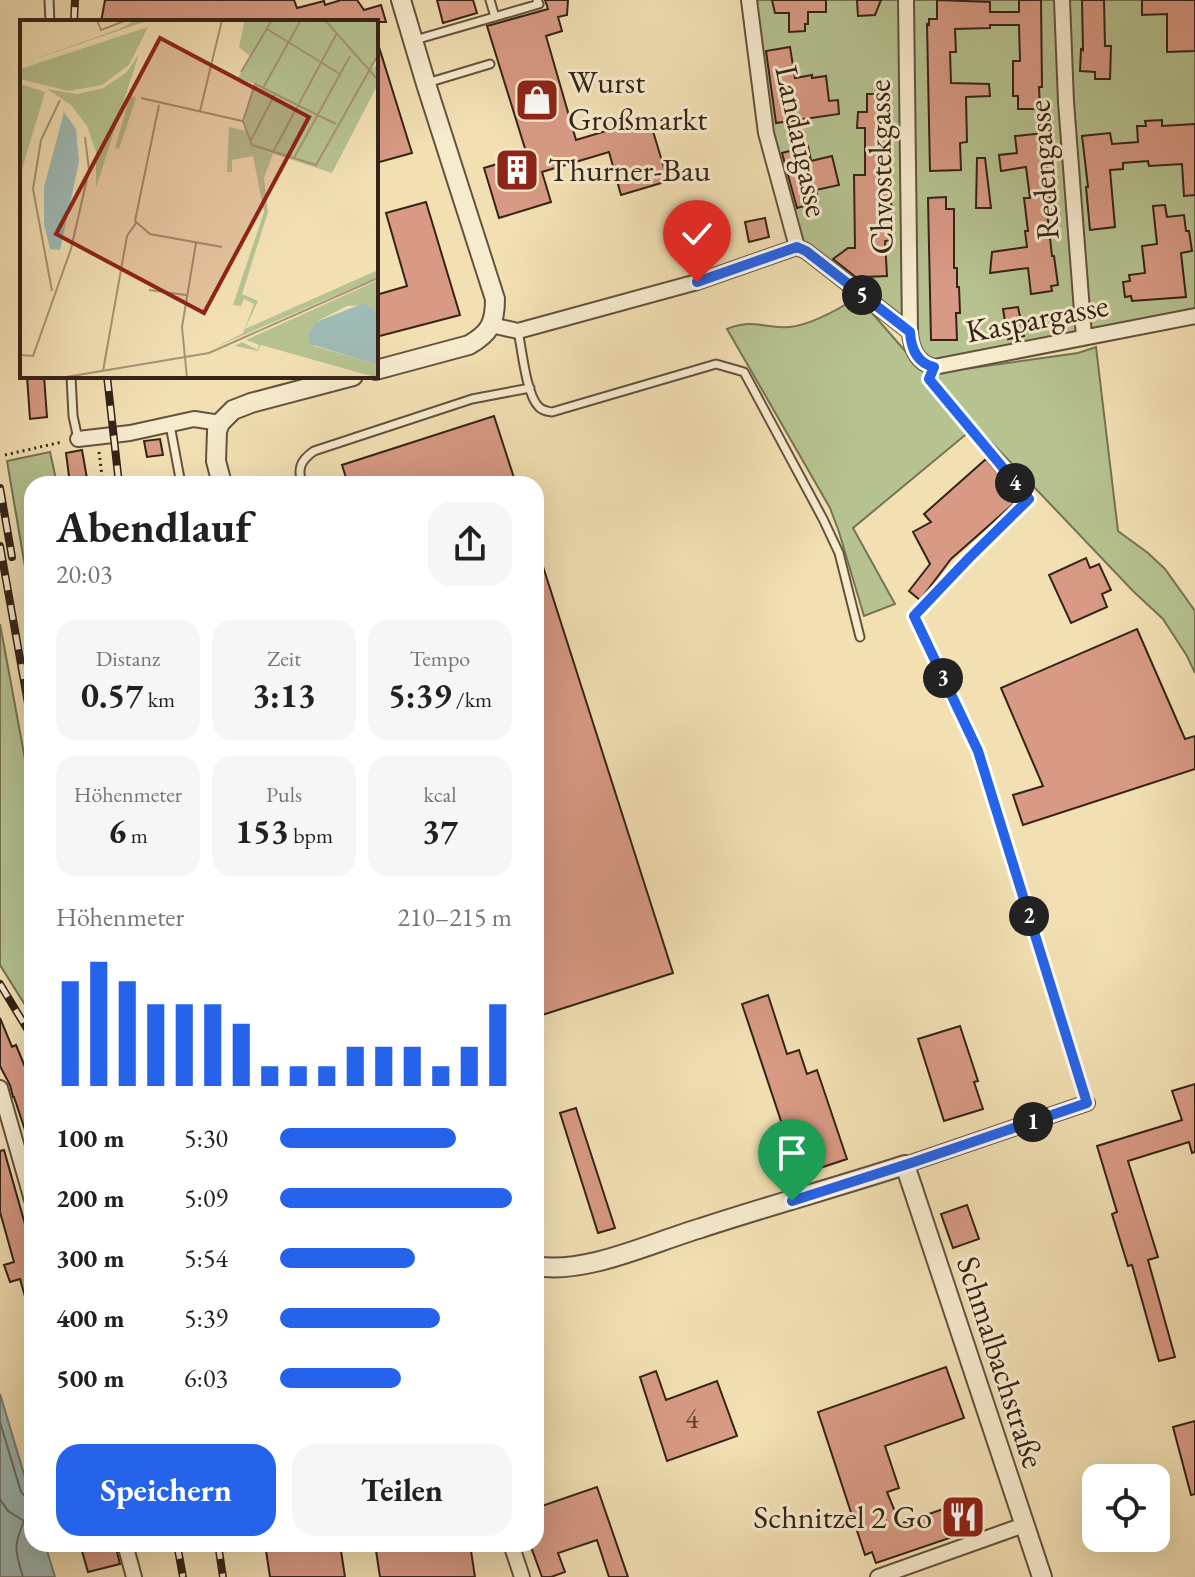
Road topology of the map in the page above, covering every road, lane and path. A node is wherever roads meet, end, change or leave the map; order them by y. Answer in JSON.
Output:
{"nodes":[{"id":1,"x":49,"y":0,"type":"edge"},
{"id":2,"x":401,"y":0,"type":"edge"},
{"id":3,"x":490,"y":0,"type":"edge"},
{"id":4,"x":537,"y":0,"type":"edge"},
{"id":5,"x":749,"y":0,"type":"edge"},
{"id":6,"x":906,"y":0,"type":"edge"},
{"id":7,"x":1062,"y":0,"type":"edge"},
{"id":8,"x":495,"y":17,"type":"junction"},
{"id":9,"x":50,"y":20,"type":"edge"},
{"id":10,"x":413,"y":41,"type":"junction"},
{"id":11,"x":490,"y":64,"type":"dead end"},
{"id":12,"x":426,"y":84,"type":"junction"},
{"id":13,"x":797,"y":247,"type":"junction"},
{"id":14,"x":1195,"y":316,"type":"edge"},
{"id":15,"x":491,"y":325,"type":"junction"},
{"id":16,"x":518,"y":331,"type":"junction"},
{"id":17,"x":910,"y":332,"type":"junction"},
{"id":18,"x":1084,"y":337,"type":"junction"},
{"id":19,"x":934,"y":367,"type":"junction"},
{"id":20,"x":378,"y":369,"type":"edge"},
{"id":21,"x":71,"y":378,"type":"edge"},
{"id":22,"x":345,"y":378,"type":"edge"},
{"id":23,"x":530,"y":388,"type":"junction"},
{"id":24,"x":220,"y":423,"type":"junction"},
{"id":25,"x":170,"y":425,"type":"junction"},
{"id":26,"x":96,"y":436,"type":"junction"},
{"id":27,"x":78,"y":439,"type":"junction"},
{"id":28,"x":5,"y":455,"type":"dead end"},
{"id":29,"x":102,"y":476,"type":"edge"},
{"id":30,"x":180,"y":476,"type":"edge"},
{"id":31,"x":220,"y":476,"type":"edge"},
{"id":32,"x":300,"y":476,"type":"edge"},
{"id":33,"x":860,"y":637,"type":"dead end"},
{"id":34,"x":0,"y":1088,"type":"edge"},
{"id":35,"x":1087,"y":1103,"type":"joint"},
{"id":36,"x":905,"y":1165,"type":"junction"},
{"id":37,"x":24,"y":1172,"type":"edge"},
{"id":38,"x":544,"y":1268,"type":"edge"},
{"id":39,"x":1024,"y":1525,"type":"junction"},
{"id":40,"x":127,"y":1552,"type":"edge"},
{"id":41,"x":514,"y":1552,"type":"edge"},
{"id":42,"x":134,"y":1577,"type":"edge"},
{"id":43,"x":522,"y":1577,"type":"edge"},
{"id":44,"x":878,"y":1577,"type":"edge"},
{"id":45,"x":1042,"y":1577,"type":"edge"}],
"edges":[{"from":1,"to":9,"type":"lane"},
{"from":2,"to":10,"type":"street"},
{"from":3,"to":8,"type":"lane"},
{"from":4,"to":8,"type":"lane"},
{"from":5,"to":13,"type":"street","name":"Landaugasse"},
{"from":6,"to":17,"type":"street","name":"Chvostekgasse"},
{"from":7,"to":18,"type":"street","name":"Redengasse"},
{"from":8,"to":10,"type":"lane"},
{"from":10,"to":12,"type":"street"},
{"from":11,"to":12,"type":"lane"},
{"from":12,"to":15,"type":"street"},
{"from":13,"to":16,"type":"street"},
{"from":13,"to":17,"type":"street","name":"Landaugasse"},
{"from":14,"to":18,"type":"street","name":"Kaspargasse"},
{"from":15,"to":16,"type":"street"},
{"from":15,"to":20,"type":"street"},
{"from":16,"to":23,"type":"lane"},
{"from":17,"to":19,"type":"street","name":"Kaspargasse"},
{"from":18,"to":19,"type":"street","name":"Kaspargasse"},
{"from":19,"to":35,"type":"lane"},
{"from":21,"to":27,"type":"lane"},
{"from":22,"to":24,"type":"street"},
{"from":23,"to":32,"type":"lane"},
{"from":23,"to":33,"type":"lane"},
{"from":24,"to":25,"type":"street"},
{"from":24,"to":31,"type":"street"},
{"from":25,"to":26,"type":"street"},
{"from":25,"to":30,"type":"lane"},
{"from":26,"to":27,"type":"street"},
{"from":26,"to":29,"type":"path"},
{"from":27,"to":28,"type":"path"},
{"from":34,"to":37,"type":"street"},
{"from":35,"to":36,"type":"street"},
{"from":36,"to":38,"type":"street"},
{"from":36,"to":39,"type":"street","name":"Schmalbachstraße"},
{"from":39,"to":44,"type":"street"},
{"from":39,"to":45,"type":"street","name":"Schmalbachstraße"},
{"from":40,"to":42,"type":"street"},
{"from":41,"to":43,"type":"street"}]}
